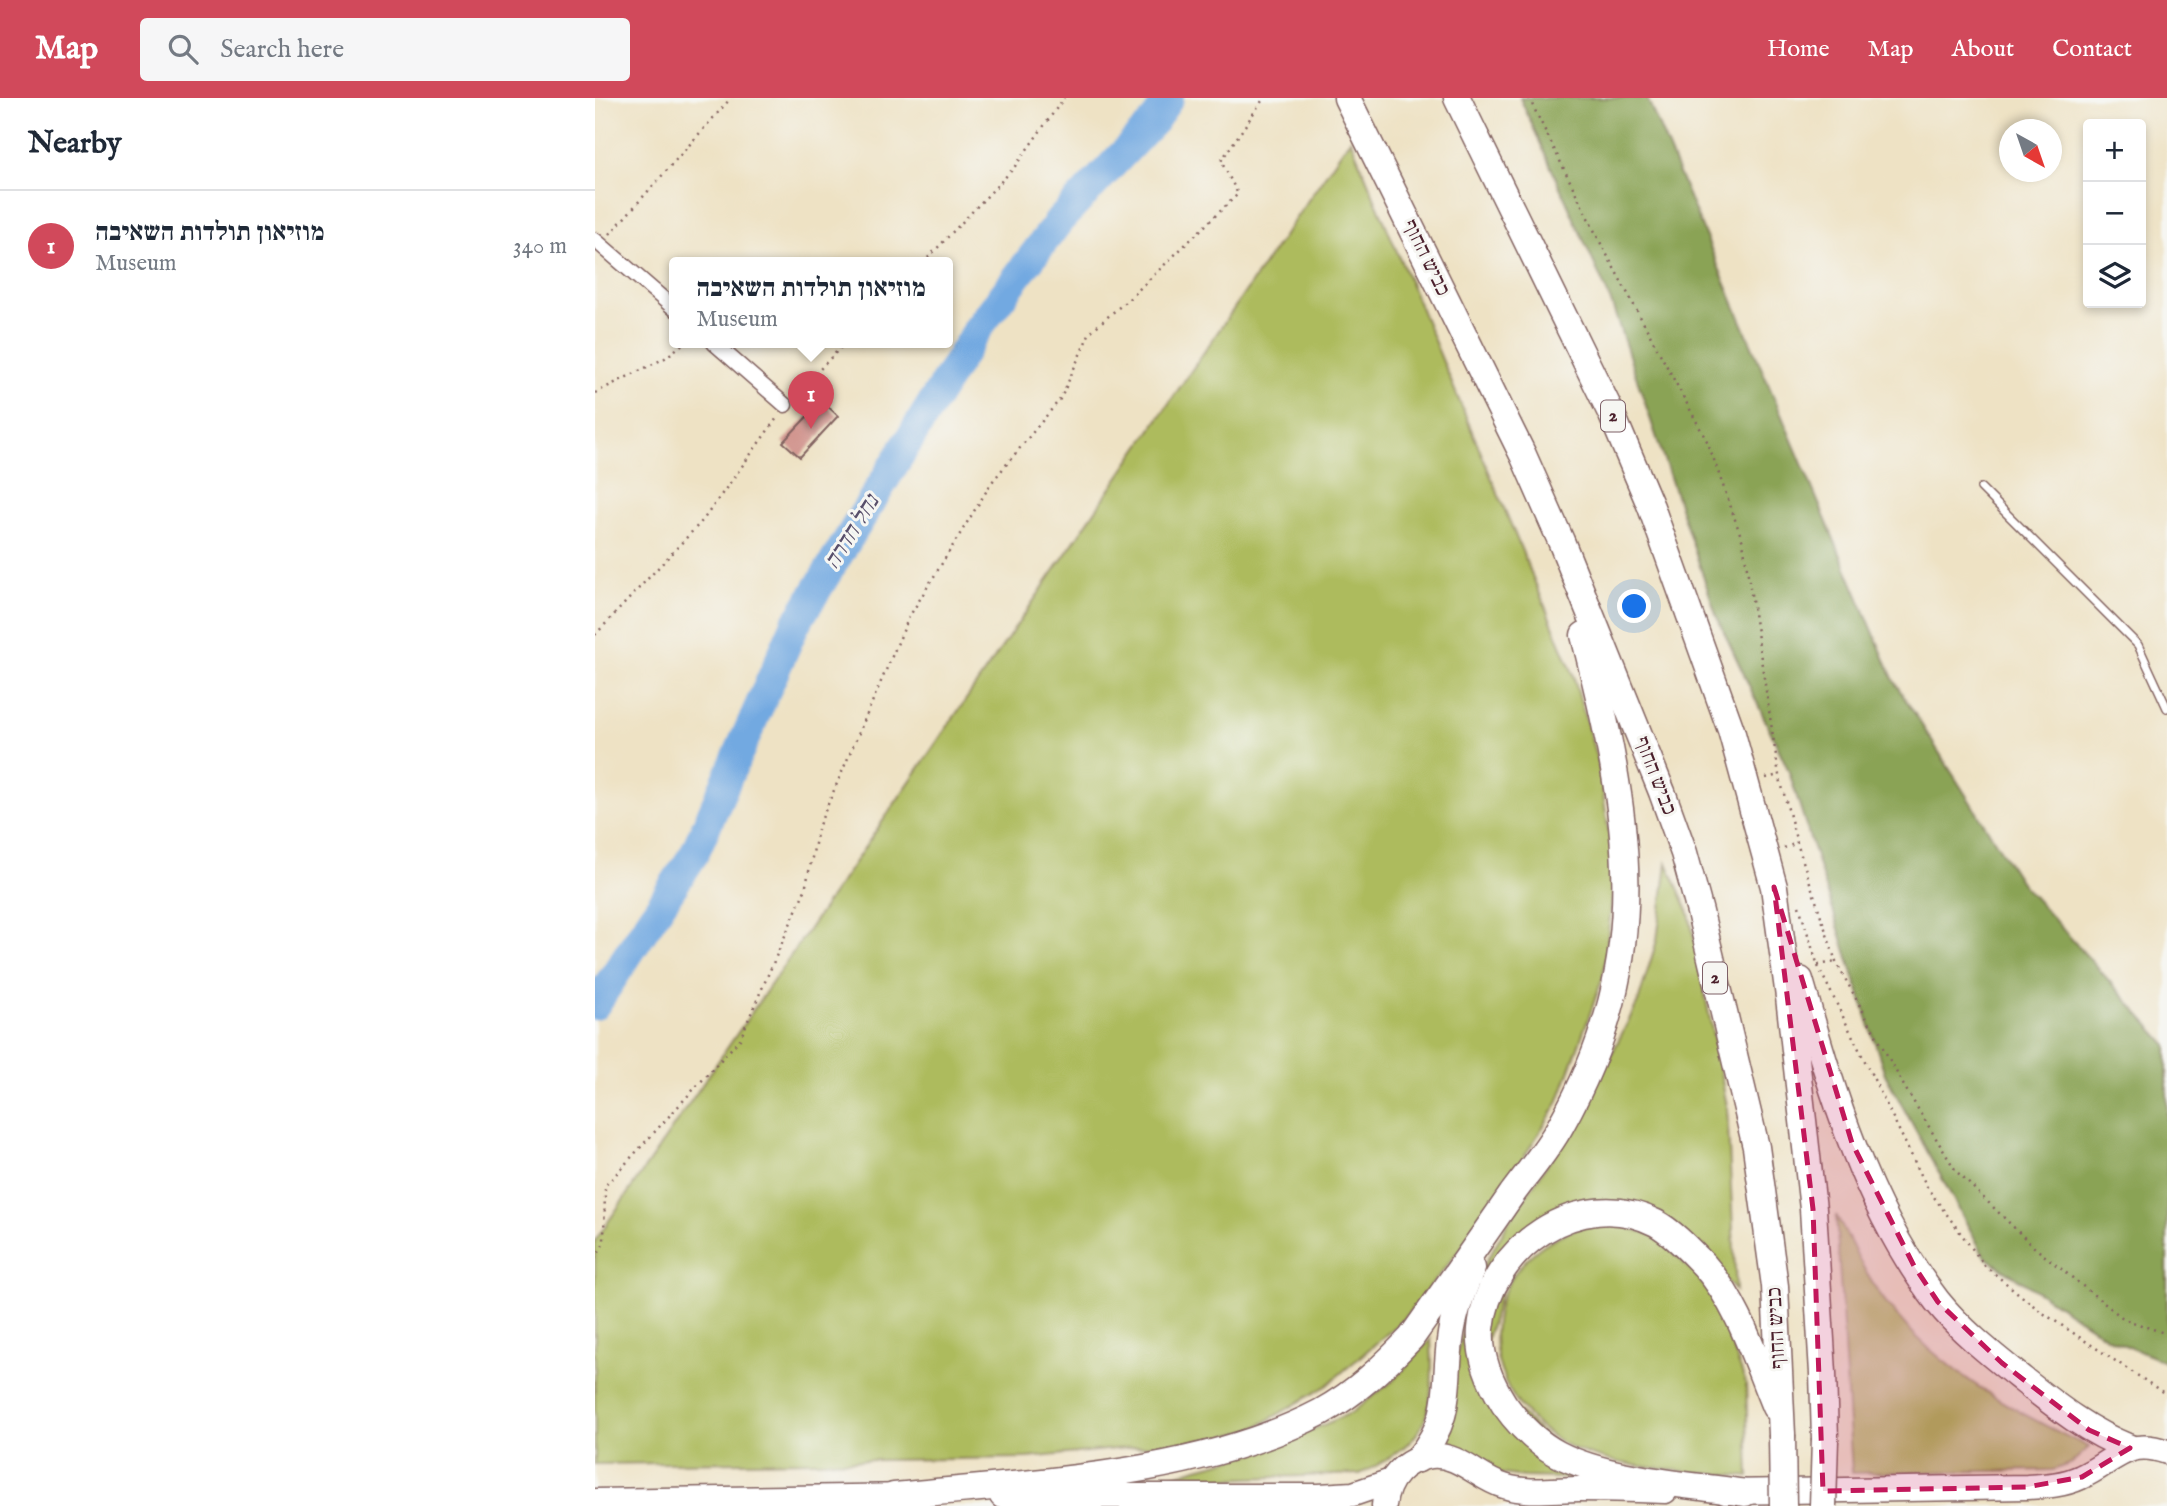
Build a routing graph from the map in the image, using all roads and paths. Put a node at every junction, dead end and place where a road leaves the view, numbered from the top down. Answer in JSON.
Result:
{"nodes":[{"id":1,"x":731,"y":98,"type":"edge"},
{"id":2,"x":1065,"y":98,"type":"edge"},
{"id":3,"x":1264,"y":98,"type":"edge"},
{"id":4,"x":1347,"y":98,"type":"edge"},
{"id":5,"x":1529,"y":98,"type":"edge"},
{"id":6,"x":1461,"y":106,"type":"edge"},
{"id":7,"x":598,"y":242,"type":"edge"},
{"id":8,"x":929,"y":257,"type":"edge"},
{"id":9,"x":669,"y":305,"type":"edge"},
{"id":10,"x":678,"y":348,"type":"edge"},
{"id":11,"x":720,"y":348,"type":"edge"},
{"id":12,"x":840,"y":348,"type":"edge"},
{"id":13,"x":595,"y":393,"type":"edge"},
{"id":14,"x":785,"y":405,"type":"junction"},
{"id":15,"x":1981,"y":488,"type":"dead end"},
{"id":16,"x":1561,"y":541,"type":"junction"},
{"id":17,"x":595,"y":635,"type":"edge"},
{"id":18,"x":2167,"y":708,"type":"edge"},
{"id":19,"x":1780,"y":775,"type":"junction"},
{"id":20,"x":1759,"y":779,"type":"dead end"},
{"id":21,"x":1797,"y":843,"type":"junction"},
{"id":22,"x":1781,"y":849,"type":"dead end"},
{"id":23,"x":1774,"y":887,"type":"junction"},
{"id":24,"x":1798,"y":901,"type":"dead end"},
{"id":25,"x":1836,"y":962,"type":"junction"},
{"id":26,"x":1818,"y":965,"type":"junction"},
{"id":27,"x":1513,"y":1193,"type":"junction"},
{"id":28,"x":595,"y":1258,"type":"edge"},
{"id":29,"x":2167,"y":1334,"type":"edge"},
{"id":30,"x":2167,"y":1395,"type":"edge"},
{"id":31,"x":1782,"y":1430,"type":"junction"},
{"id":32,"x":2130,"y":1448,"type":"junction"},
{"id":33,"x":2167,"y":1452,"type":"edge"},
{"id":34,"x":1418,"y":1458,"type":"junction"},
{"id":35,"x":1391,"y":1481,"type":"junction"},
{"id":36,"x":1745,"y":1493,"type":"junction"},
{"id":37,"x":894,"y":1496,"type":"junction"},
{"id":38,"x":595,"y":1501,"type":"edge"},
{"id":39,"x":1384,"y":1506,"type":"edge"},
{"id":40,"x":1783,"y":1506,"type":"edge"},
{"id":41,"x":1823,"y":1506,"type":"edge"}],
"edges":[{"from":1,"to":7,"type":"path"},
{"from":2,"to":8,"type":"path"},
{"from":3,"to":28,"type":"path"},
{"from":4,"to":16,"type":"highway","name":"כביש החוף","number":"2"},
{"from":5,"to":19,"type":"path"},
{"from":6,"to":23,"type":"highway","name":"כביש החוף","number":"2"},
{"from":7,"to":9,"type":"street"},
{"from":10,"to":13,"type":"path"},
{"from":11,"to":14,"type":"street"},
{"from":12,"to":14,"type":"path"},
{"from":14,"to":17,"type":"path"},
{"from":15,"to":18,"type":"lane"},
{"from":16,"to":27,"type":"highway"},
{"from":16,"to":31,"type":"highway","name":"כביש החוף","number":"2"},
{"from":19,"to":20,"type":"path"},
{"from":19,"to":21,"type":"path"},
{"from":21,"to":22,"type":"path"},
{"from":21,"to":25,"type":"path"},
{"from":23,"to":32,"type":"highway"},
{"from":23,"to":41,"type":"highway","name":"כביש החוף","number":"2","bridge":true},
{"from":24,"to":26,"type":"path"},
{"from":25,"to":26,"type":"path"},
{"from":25,"to":29,"type":"path"},
{"from":26,"to":30,"type":"path"},
{"from":27,"to":34,"type":"highway"},
{"from":27,"to":37,"type":"highway"},
{"from":31,"to":36,"type":"highway"},
{"from":31,"to":40,"type":"highway","name":"כביש החוף","number":"2","bridge":true},
{"from":32,"to":33,"type":"highway"},
{"from":32,"to":36,"type":"highway"},
{"from":34,"to":35,"type":"highway"},
{"from":34,"to":36,"type":"highway"},
{"from":35,"to":37,"type":"highway"},
{"from":35,"to":39,"type":"highway"},
{"from":37,"to":38,"type":"highway"}]}
